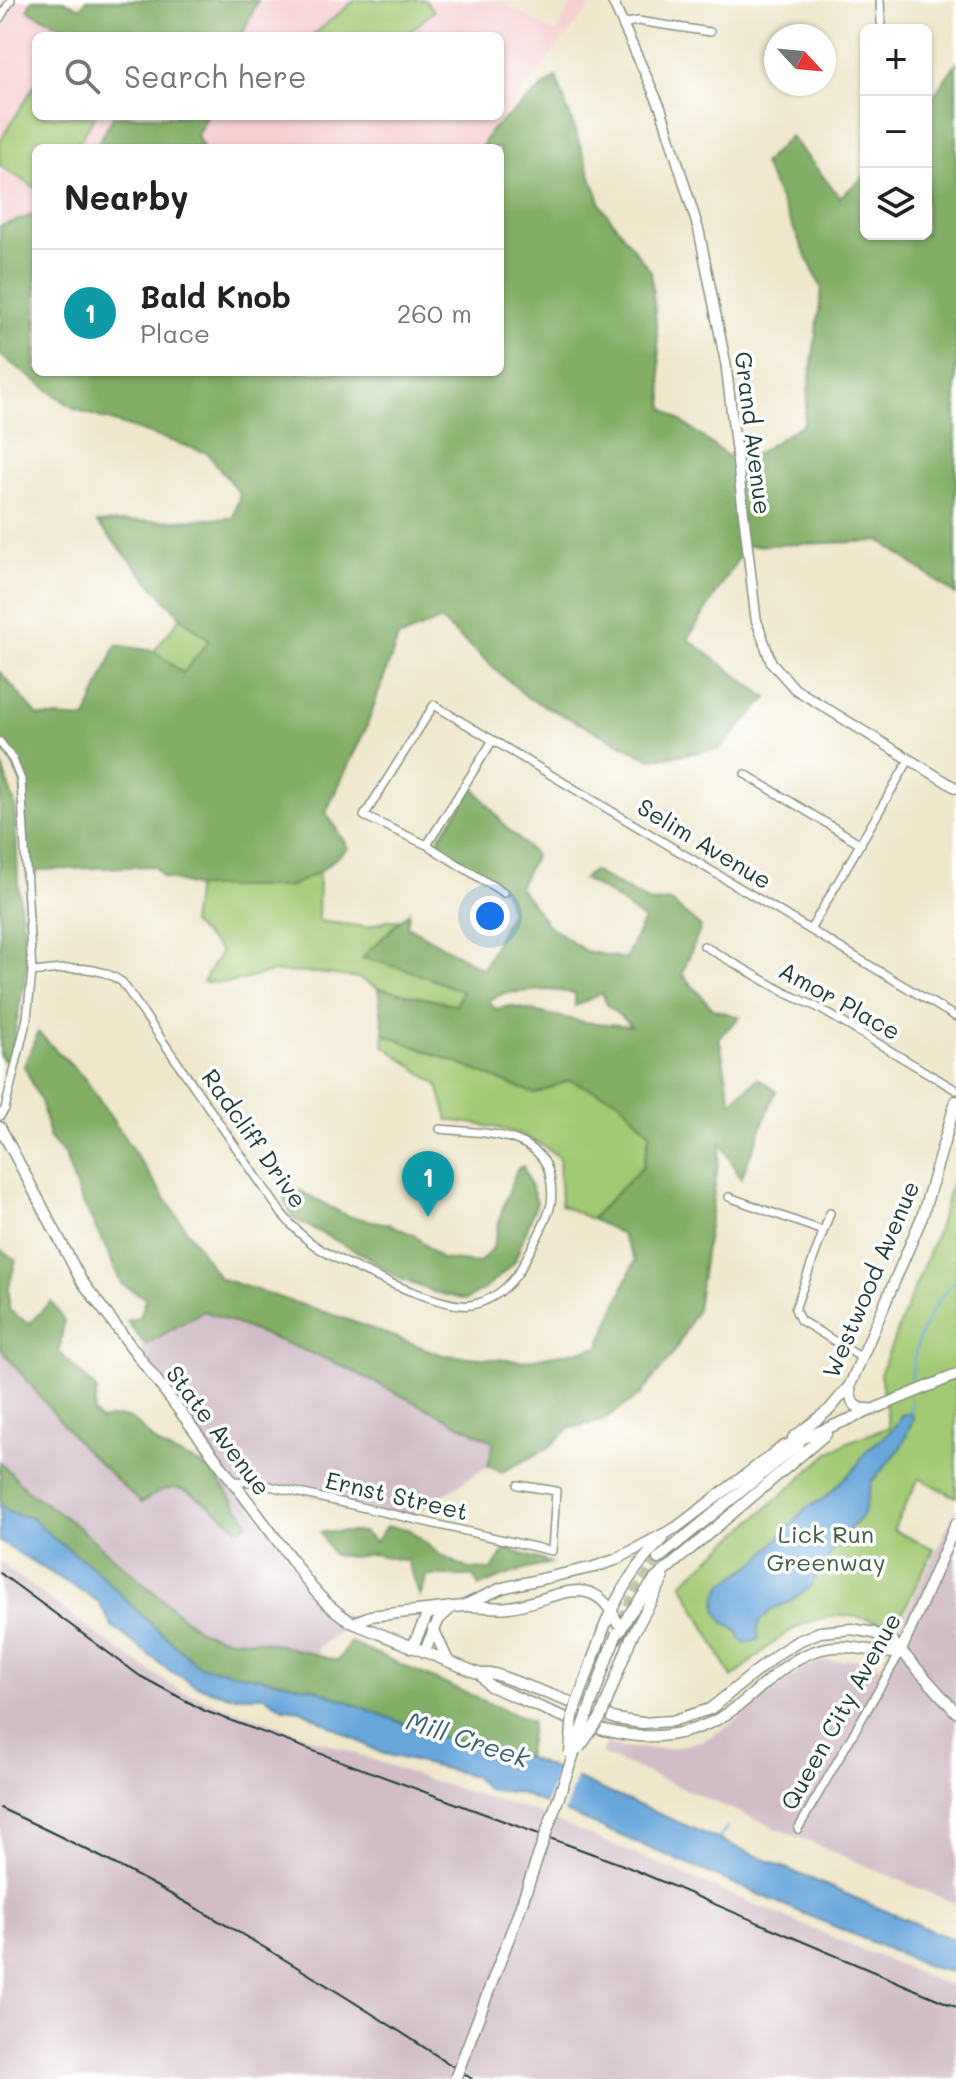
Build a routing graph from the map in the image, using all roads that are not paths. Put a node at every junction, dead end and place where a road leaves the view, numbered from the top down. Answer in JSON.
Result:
{"nodes":[{"id":1,"x":11,"y":0,"type":"edge"},
{"id":2,"x":612,"y":0,"type":"edge"},
{"id":3,"x":880,"y":0,"type":"edge"},
{"id":4,"x":0,"y":18,"type":"edge"},
{"id":5,"x":881,"y":23,"type":"dead end"},
{"id":6,"x":622,"y":24,"type":"junction"},
{"id":7,"x":710,"y":32,"type":"dead end"},
{"id":8,"x":493,"y":740,"type":"junction"},
{"id":9,"x":0,"y":742,"type":"edge"},
{"id":10,"x":909,"y":760,"type":"junction"},
{"id":11,"x":745,"y":774,"type":"dead end"},
{"id":12,"x":956,"y":788,"type":"edge"},
{"id":13,"x":861,"y":844,"type":"junction"},
{"id":14,"x":427,"y":845,"type":"junction"},
{"id":15,"x":504,"y":893,"type":"dead end"},
{"id":16,"x":810,"y":930,"type":"junction"},
{"id":17,"x":704,"y":946,"type":"dead end"},
{"id":18,"x":32,"y":972,"type":"junction"},
{"id":19,"x":956,"y":1017,"type":"edge"},
{"id":20,"x":956,"y":1090,"type":"edge"},
{"id":21,"x":956,"y":1101,"type":"edge"},
{"id":22,"x":0,"y":1116,"type":"edge"},
{"id":23,"x":0,"y":1127,"type":"edge"},
{"id":24,"x":440,"y":1129,"type":"dead end"},
{"id":25,"x":729,"y":1197,"type":"dead end"},
{"id":26,"x":830,"y":1213,"type":"dead end"},
{"id":27,"x":823,"y":1231,"type":"junction"},
{"id":28,"x":862,"y":1358,"type":"junction"},
{"id":29,"x":956,"y":1375,"type":"edge"},
{"id":30,"x":850,"y":1385,"type":"junction"},
{"id":31,"x":871,"y":1409,"type":"junction"},
{"id":32,"x":833,"y":1427,"type":"junction"},
{"id":33,"x":808,"y":1437,"type":"junction"},
{"id":34,"x":782,"y":1447,"type":"junction"},
{"id":35,"x":232,"y":1481,"type":"junction"},
{"id":36,"x":518,"y":1485,"type":"dead end"},
{"id":37,"x":956,"y":1524,"type":"edge"},
{"id":38,"x":677,"y":1527,"type":"junction"},
{"id":39,"x":658,"y":1559,"type":"tunnel mouth"},
{"id":40,"x":640,"y":1564,"type":"junction"},
{"id":41,"x":667,"y":1570,"type":"junction"},
{"id":42,"x":463,"y":1606,"type":"junction"},
{"id":43,"x":450,"y":1609,"type":"junction"},
{"id":44,"x":611,"y":1609,"type":"junction"},
{"id":45,"x":435,"y":1611,"type":"junction"},
{"id":46,"x":353,"y":1623,"type":"junction"},
{"id":47,"x":433,"y":1628,"type":"junction"},
{"id":48,"x":617,"y":1628,"type":"junction"},
{"id":49,"x":611,"y":1647,"type":"junction"},
{"id":50,"x":412,"y":1648,"type":"junction"},
{"id":51,"x":424,"y":1652,"type":"junction"},
{"id":52,"x":900,"y":1653,"type":"junction"},
{"id":53,"x":448,"y":1661,"type":"junction"},
{"id":54,"x":603,"y":1671,"type":"junction"},
{"id":55,"x":480,"y":1674,"type":"junction"},
{"id":56,"x":956,"y":1712,"type":"edge"},
{"id":57,"x":567,"y":1767,"type":"junction"},
{"id":58,"x":798,"y":1829,"type":"dead end"},
{"id":59,"x":455,"y":2079,"type":"edge"}],
"edges":[{"from":1,"to":4,"type":"street"},
{"from":2,"to":6,"type":"street","name":"Grand Avenue"},
{"from":3,"to":5,"type":"street"},
{"from":6,"to":7,"type":"street"},
{"from":6,"to":10,"type":"street","name":"Grand Avenue"},
{"from":8,"to":14,"type":"street"},
{"from":8,"to":14,"type":"street","name":"Selim Avenue"},
{"from":8,"to":16,"type":"street","name":"Selim Avenue"},
{"from":9,"to":18,"type":"street"},
{"from":10,"to":12,"type":"street","name":"Grand Avenue"},
{"from":10,"to":13,"type":"street"},
{"from":11,"to":13,"type":"street"},
{"from":13,"to":16,"type":"street"},
{"from":14,"to":15,"type":"street"},
{"from":16,"to":19,"type":"street","name":"Selim Avenue"},
{"from":17,"to":20,"type":"street","name":"Amor Place"},
{"from":18,"to":22,"type":"street"},
{"from":18,"to":24,"type":"street","name":"Radcliff Drive"},
{"from":21,"to":28,"type":"main road","name":"Westwood Avenue"},
{"from":23,"to":35,"type":"main road","name":"State Avenue"},
{"from":25,"to":27,"type":"street"},
{"from":26,"to":27,"type":"street"},
{"from":27,"to":28,"type":"street"},
{"from":28,"to":30,"type":"main road","name":"Westwood Avenue"},
{"from":29,"to":31,"type":"main road"},
{"from":30,"to":31,"type":"main road"},
{"from":30,"to":34,"type":"main road","name":"Westwood Avenue"},
{"from":31,"to":32,"type":"main road"},
{"from":32,"to":33,"type":"main road"},
{"from":32,"to":41,"type":"main road"},
{"from":33,"to":34,"type":"main road"},
{"from":33,"to":39,"type":"main road"},
{"from":34,"to":38,"type":"main road","name":"Westwood Avenue"},
{"from":35,"to":36,"type":"street","name":"Ernst Street"},
{"from":35,"to":46,"type":"main road","name":"State Avenue"},
{"from":37,"to":52,"type":"main road","name":"Queen City Avenue"},
{"from":38,"to":40,"type":"main road"},
{"from":38,"to":42,"type":"main road"},
{"from":40,"to":44,"type":"main road"},
{"from":40,"to":48,"type":"main road"},
{"from":41,"to":49,"type":"main road","bridge":true},
{"from":41,"to":57,"type":"main road","bridge":true},
{"from":42,"to":43,"type":"main road"},
{"from":42,"to":44,"type":"main road"},
{"from":43,"to":45,"type":"main road"},
{"from":43,"to":47,"type":"main road"},
{"from":44,"to":48,"type":"main road"},
{"from":44,"to":57,"type":"main road","bridge":true},
{"from":45,"to":46,"type":"main road"},
{"from":45,"to":50,"type":"main road"},
{"from":46,"to":50,"type":"main road","name":"State Avenue"},
{"from":47,"to":51,"type":"main road"},
{"from":47,"to":53,"type":"main road"},
{"from":48,"to":49,"type":"main road","bridge":true},
{"from":48,"to":54,"type":"main road","bridge":true},
{"from":49,"to":54,"type":"main road","bridge":true},
{"from":50,"to":51,"type":"main road","name":"State Avenue"},
{"from":51,"to":53,"type":"main road","name":"State Avenue"},
{"from":52,"to":55,"type":"main road","name":"State Avenue"},
{"from":52,"to":55,"type":"main road","name":"State Avenue"},
{"from":52,"to":56,"type":"main road"},
{"from":52,"to":58,"type":"street","name":"Queen City Avenue"},
{"from":53,"to":55,"type":"main road","name":"State Avenue"},
{"from":54,"to":57,"type":"main road","bridge":true},
{"from":54,"to":59,"type":"main road","bridge":true},
{"from":57,"to":59,"type":"main road","bridge":true}]}
